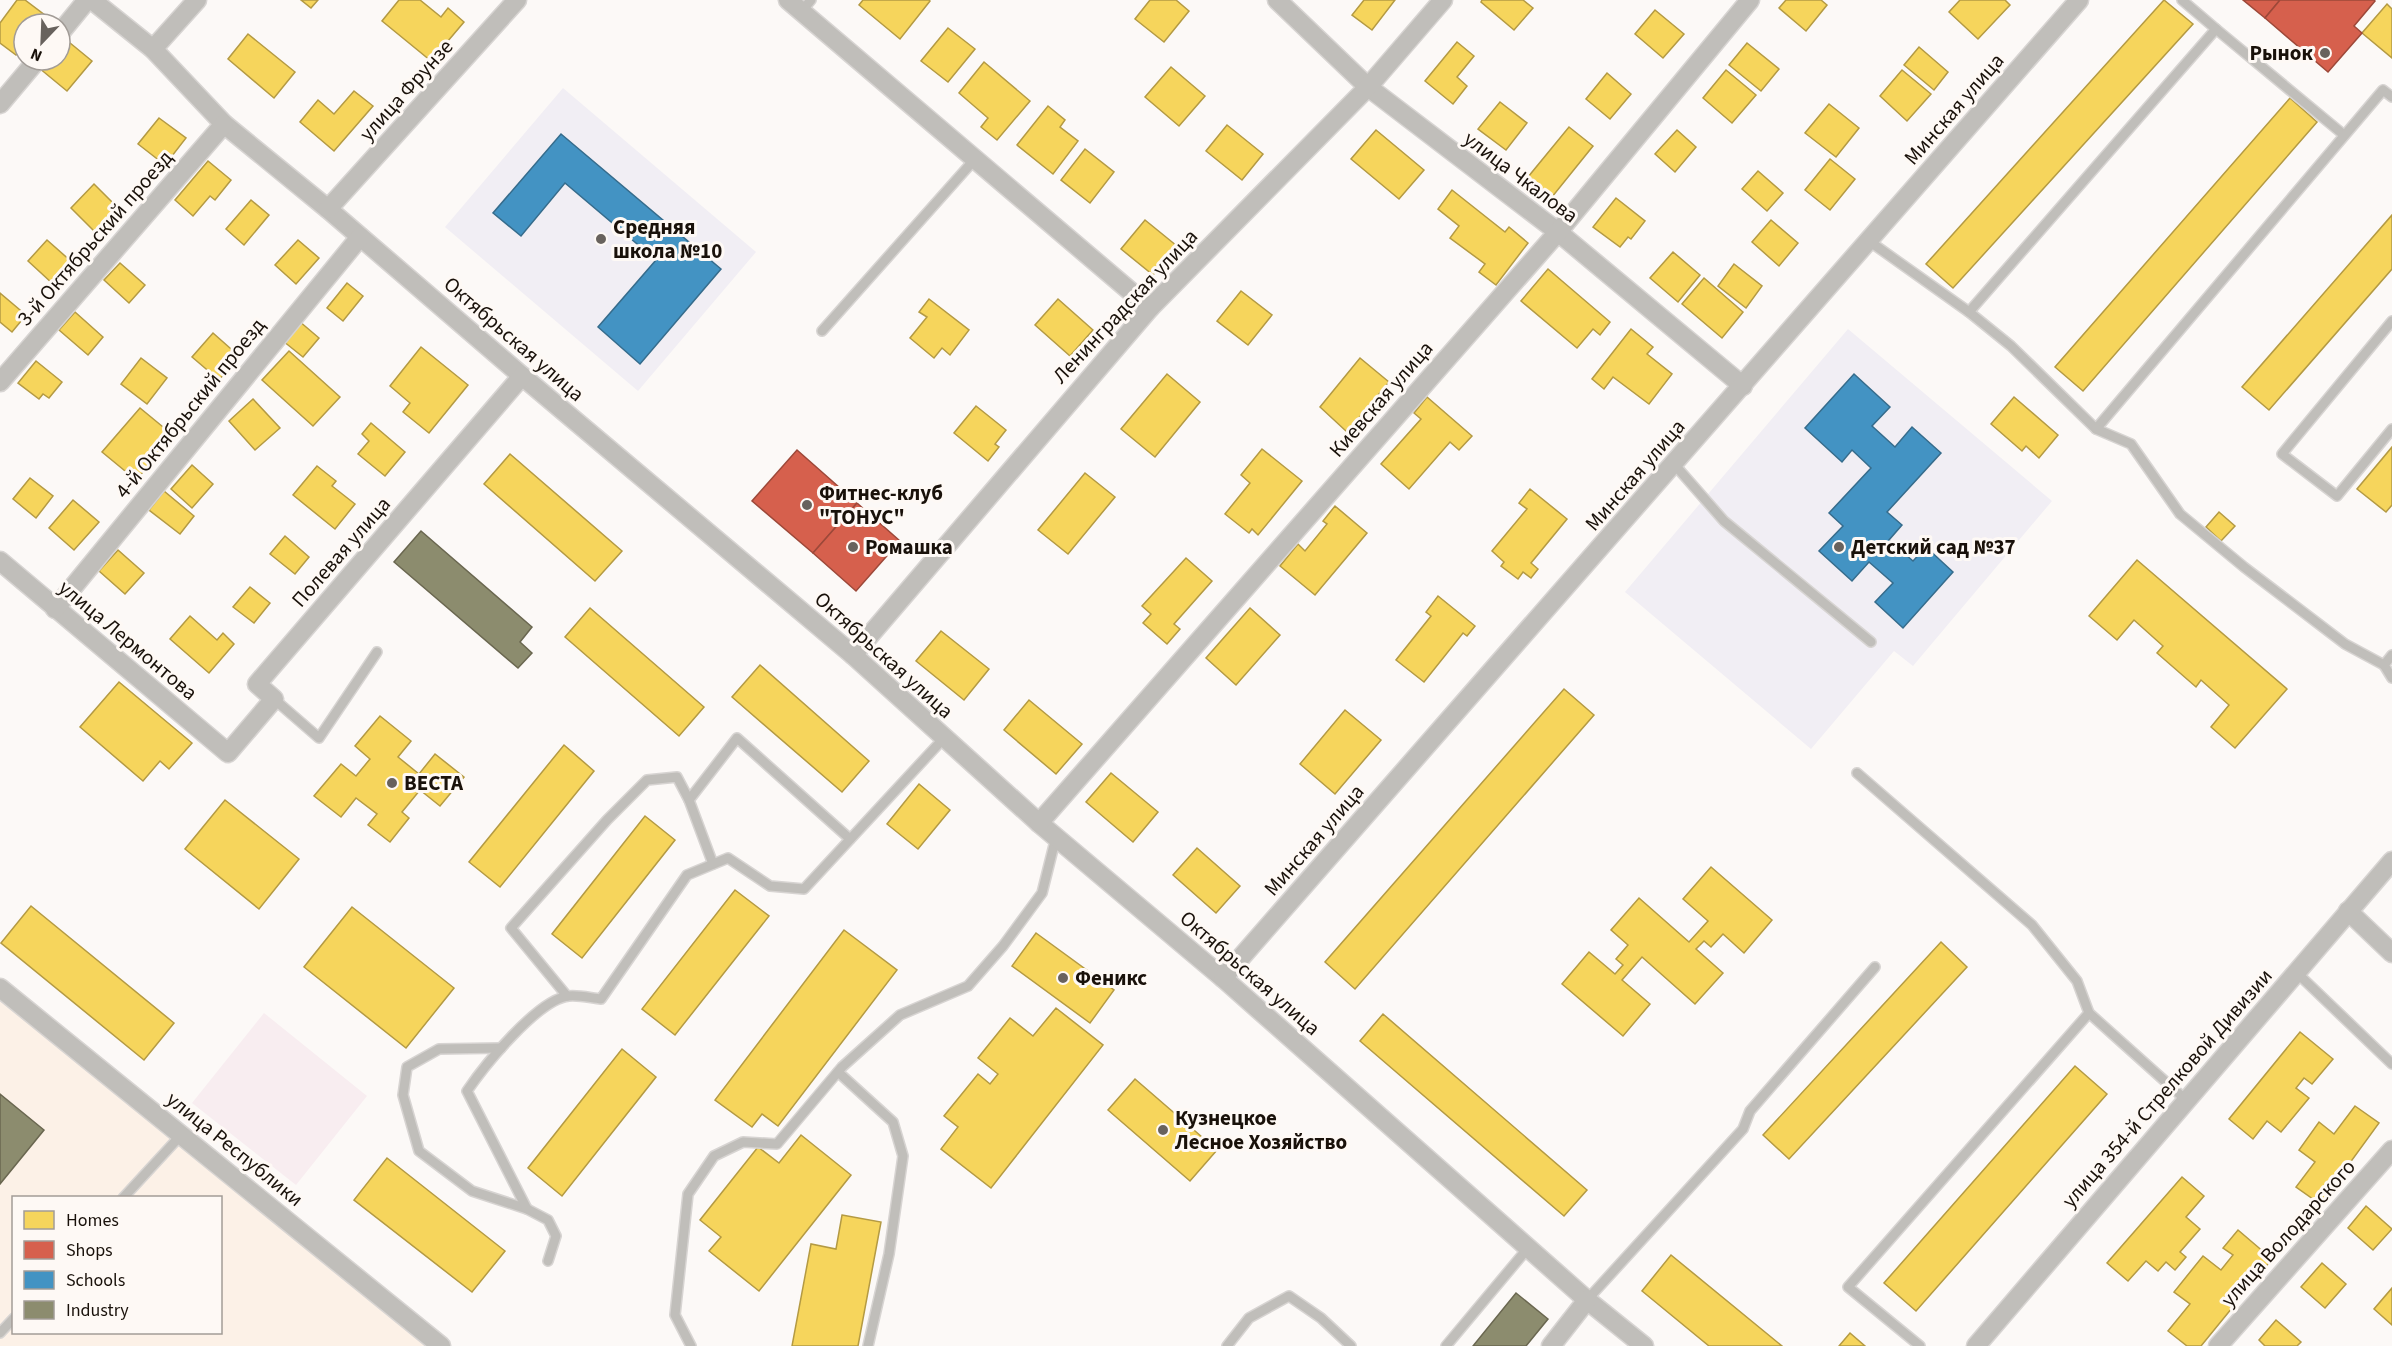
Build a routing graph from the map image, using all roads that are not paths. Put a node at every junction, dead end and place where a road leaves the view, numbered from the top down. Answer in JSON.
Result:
{"nodes":[{"id":1,"x":87,"y":0,"type":"edge"},
{"id":2,"x":92,"y":0,"type":"edge"},
{"id":3,"x":197,"y":0,"type":"edge"},
{"id":4,"x":517,"y":0,"type":"edge"},
{"id":5,"x":1277,"y":0,"type":"edge"},
{"id":6,"x":1443,"y":0,"type":"edge"},
{"id":7,"x":1750,"y":0,"type":"edge"},
{"id":8,"x":2079,"y":0,"type":"edge"},
{"id":9,"x":2182,"y":0,"type":"edge"},
{"id":10,"x":800,"y":4,"type":"edge"},
{"id":11,"x":72,"y":18,"type":"edge"},
{"id":12,"x":2216,"y":29,"type":"junction"},
{"id":13,"x":153,"y":49,"type":"junction"},
{"id":14,"x":27,"y":72,"type":"edge"},
{"id":15,"x":1368,"y":87,"type":"junction"},
{"id":16,"x":2392,"y":98,"type":"edge"},
{"id":17,"x":0,"y":104,"type":"edge"},
{"id":18,"x":224,"y":124,"type":"junction"},
{"id":19,"x":2344,"y":135,"type":"junction"},
{"id":20,"x":975,"y":159,"type":"junction"},
{"id":21,"x":328,"y":209,"type":"junction"},
{"id":22,"x":1558,"y":232,"type":"junction"},
{"id":23,"x":360,"y":237,"type":"junction"},
{"id":24,"x":1869,"y":241,"type":"junction"},
{"id":25,"x":1150,"y":308,"type":"junction"},
{"id":26,"x":1970,"y":312,"type":"junction"},
{"id":27,"x":2392,"y":321,"type":"edge"},
{"id":28,"x":822,"y":331,"type":"dead end"},
{"id":29,"x":522,"y":376,"type":"junction"},
{"id":30,"x":0,"y":382,"type":"edge"},
{"id":31,"x":1743,"y":386,"type":"junction"},
{"id":32,"x":2096,"y":429,"type":"junction"},
{"id":33,"x":2392,"y":429,"type":"edge"},
{"id":34,"x":1674,"y":464,"type":"junction"},
{"id":35,"x":0,"y":561,"type":"edge"},
{"id":36,"x":55,"y":609,"type":"junction"},
{"id":37,"x":1871,"y":642,"type":"dead end"},
{"id":38,"x":377,"y":652,"type":"dead end"},
{"id":39,"x":853,"y":655,"type":"junction"},
{"id":40,"x":2392,"y":655,"type":"edge"},
{"id":41,"x":2384,"y":665,"type":"junction"},
{"id":42,"x":2392,"y":678,"type":"edge"},
{"id":43,"x":274,"y":699,"type":"junction"},
{"id":44,"x":944,"y":738,"type":"junction"},
{"id":45,"x":1857,"y":773,"type":"dead end"},
{"id":46,"x":689,"y":800,"type":"junction"},
{"id":47,"x":1039,"y":823,"type":"junction"},
{"id":48,"x":1056,"y":837,"type":"junction"},
{"id":49,"x":850,"y":839,"type":"junction"},
{"id":50,"x":2392,"y":861,"type":"edge"},
{"id":51,"x":712,"y":864,"type":"junction"},
{"id":52,"x":2348,"y":911,"type":"junction"},
{"id":53,"x":2392,"y":953,"type":"edge"},
{"id":54,"x":1875,"y":967,"type":"dead end"},
{"id":55,"x":2296,"y":972,"type":"junction"},
{"id":56,"x":1222,"y":978,"type":"junction"},
{"id":57,"x":0,"y":988,"type":"edge"},
{"id":58,"x":567,"y":996,"type":"junction"},
{"id":59,"x":2088,"y":1013,"type":"junction"},
{"id":60,"x":501,"y":1048,"type":"junction"},
{"id":61,"x":2392,"y":1064,"type":"edge"},
{"id":62,"x":838,"y":1072,"type":"junction"},
{"id":63,"x":2186,"y":1100,"type":"junction"},
{"id":64,"x":182,"y":1134,"type":"junction"},
{"id":65,"x":2392,"y":1150,"type":"edge"},
{"id":66,"x":124,"y":1196,"type":"edge"},
{"id":67,"x":527,"y":1209,"type":"junction"},
{"id":68,"x":1528,"y":1248,"type":"junction"},
{"id":69,"x":548,"y":1260,"type":"dead end"},
{"id":70,"x":1587,"y":1300,"type":"junction"},
{"id":71,"x":12,"y":1320,"type":"edge"},
{"id":72,"x":0,"y":1333,"type":"edge"},
{"id":73,"x":1636,"y":1344,"type":"edge"},
{"id":74,"x":441,"y":1346,"type":"edge"},
{"id":75,"x":691,"y":1346,"type":"edge"},
{"id":76,"x":868,"y":1346,"type":"edge"},
{"id":77,"x":1227,"y":1346,"type":"edge"},
{"id":78,"x":1351,"y":1346,"type":"edge"},
{"id":79,"x":1446,"y":1346,"type":"edge"},
{"id":80,"x":1551,"y":1346,"type":"edge"},
{"id":81,"x":1920,"y":1346,"type":"edge"},
{"id":82,"x":1976,"y":1346,"type":"edge"},
{"id":83,"x":2218,"y":1346,"type":"edge"}],
"edges":[{"from":1,"to":11,"type":"street"},
{"from":2,"to":13,"type":"street","name":"Октябрьская улица"},
{"from":3,"to":13,"type":"street"},
{"from":4,"to":21,"type":"street","name":"улица Фрунзе"},
{"from":5,"to":15,"type":"street","name":"улица Чкалова"},
{"from":6,"to":15,"type":"street","name":"Ленинградская улица"},
{"from":7,"to":22,"type":"street","name":"Киевская улица"},
{"from":8,"to":24,"type":"street","name":"Минская улица"},
{"from":9,"to":12,"type":"lane"},
{"from":10,"to":20,"type":"street"},
{"from":12,"to":19,"type":"lane"},
{"from":12,"to":26,"type":"lane"},
{"from":13,"to":18,"type":"street","name":"Октябрьская улица"},
{"from":14,"to":17,"type":"street"},
{"from":15,"to":22,"type":"street","name":"улица Чкалова"},
{"from":15,"to":25,"type":"street","name":"Ленинградская улица"},
{"from":16,"to":19,"type":"lane"},
{"from":18,"to":21,"type":"street","name":"Октябрьская улица"},
{"from":18,"to":30,"type":"street","name":"3-й Октябрьский проезд"},
{"from":19,"to":32,"type":"lane"},
{"from":20,"to":25,"type":"street"},
{"from":20,"to":28,"type":"lane"},
{"from":21,"to":23,"type":"street","name":"Октябрьская улица"},
{"from":22,"to":31,"type":"street","name":"улица Чкалова"},
{"from":22,"to":47,"type":"street","name":"Киевская улица"},
{"from":23,"to":29,"type":"street","name":"Октябрьская улица"},
{"from":23,"to":36,"type":"street","name":"4-й Октябрьский проезд"},
{"from":24,"to":26,"type":"lane"},
{"from":24,"to":31,"type":"street","name":"Минская улица"},
{"from":25,"to":39,"type":"street","name":"Ленинградская улица"},
{"from":26,"to":32,"type":"lane"},
{"from":27,"to":33,"type":"lane"},
{"from":29,"to":39,"type":"street","name":"Октябрьская улица"},
{"from":29,"to":43,"type":"street","name":"Полевая улица"},
{"from":31,"to":34,"type":"street","name":"Минская улица"},
{"from":32,"to":41,"type":"lane"},
{"from":34,"to":37,"type":"lane"},
{"from":34,"to":56,"type":"street","name":"Минская улица"},
{"from":35,"to":36,"type":"street","name":"улица Лермонтова"},
{"from":36,"to":43,"type":"street","name":"улица Лермонтова"},
{"from":38,"to":43,"type":"lane"},
{"from":39,"to":44,"type":"street","name":"Октябрьская улица"},
{"from":40,"to":41,"type":"lane"},
{"from":41,"to":42,"type":"lane"},
{"from":44,"to":47,"type":"street","name":"Октябрьская улица"},
{"from":44,"to":49,"type":"lane"},
{"from":45,"to":59,"type":"lane"},
{"from":46,"to":49,"type":"lane"},
{"from":46,"to":51,"type":"lane"},
{"from":46,"to":58,"type":"lane"},
{"from":47,"to":48,"type":"street","name":"Октябрьская улица"},
{"from":48,"to":56,"type":"street","name":"Октябрьская улица"},
{"from":48,"to":62,"type":"lane"},
{"from":49,"to":51,"type":"lane"},
{"from":50,"to":52,"type":"street","name":"улица 354-й Стрелковой Дивизии"},
{"from":51,"to":58,"type":"lane"},
{"from":52,"to":53,"type":"street"},
{"from":52,"to":55,"type":"street","name":"улица 354-й Стрелковой Дивизии"},
{"from":54,"to":70,"type":"lane"},
{"from":55,"to":61,"type":"lane"},
{"from":55,"to":63,"type":"street","name":"улица 354-й Стрелковой Дивизии"},
{"from":56,"to":68,"type":"street","name":"Октябрьская улица"},
{"from":57,"to":64,"type":"street","name":"улица Республики"},
{"from":58,"to":60,"type":"lane"},
{"from":59,"to":63,"type":"lane"},
{"from":59,"to":81,"type":"lane"},
{"from":60,"to":67,"type":"lane"},
{"from":60,"to":67,"type":"lane"},
{"from":62,"to":75,"type":"lane"},
{"from":62,"to":76,"type":"lane"},
{"from":63,"to":82,"type":"street","name":"улица 354-й Стрелковой Дивизии"},
{"from":64,"to":66,"type":"lane"},
{"from":64,"to":74,"type":"street","name":"улица Республики"},
{"from":65,"to":83,"type":"street","name":"улица Володарского"},
{"from":67,"to":69,"type":"lane"},
{"from":68,"to":70,"type":"street","name":"Октябрьская улица"},
{"from":68,"to":79,"type":"lane"},
{"from":70,"to":73,"type":"street","name":"Октябрьская улица"},
{"from":70,"to":80,"type":"street"},
{"from":71,"to":72,"type":"lane"},
{"from":77,"to":78,"type":"lane"}]}
